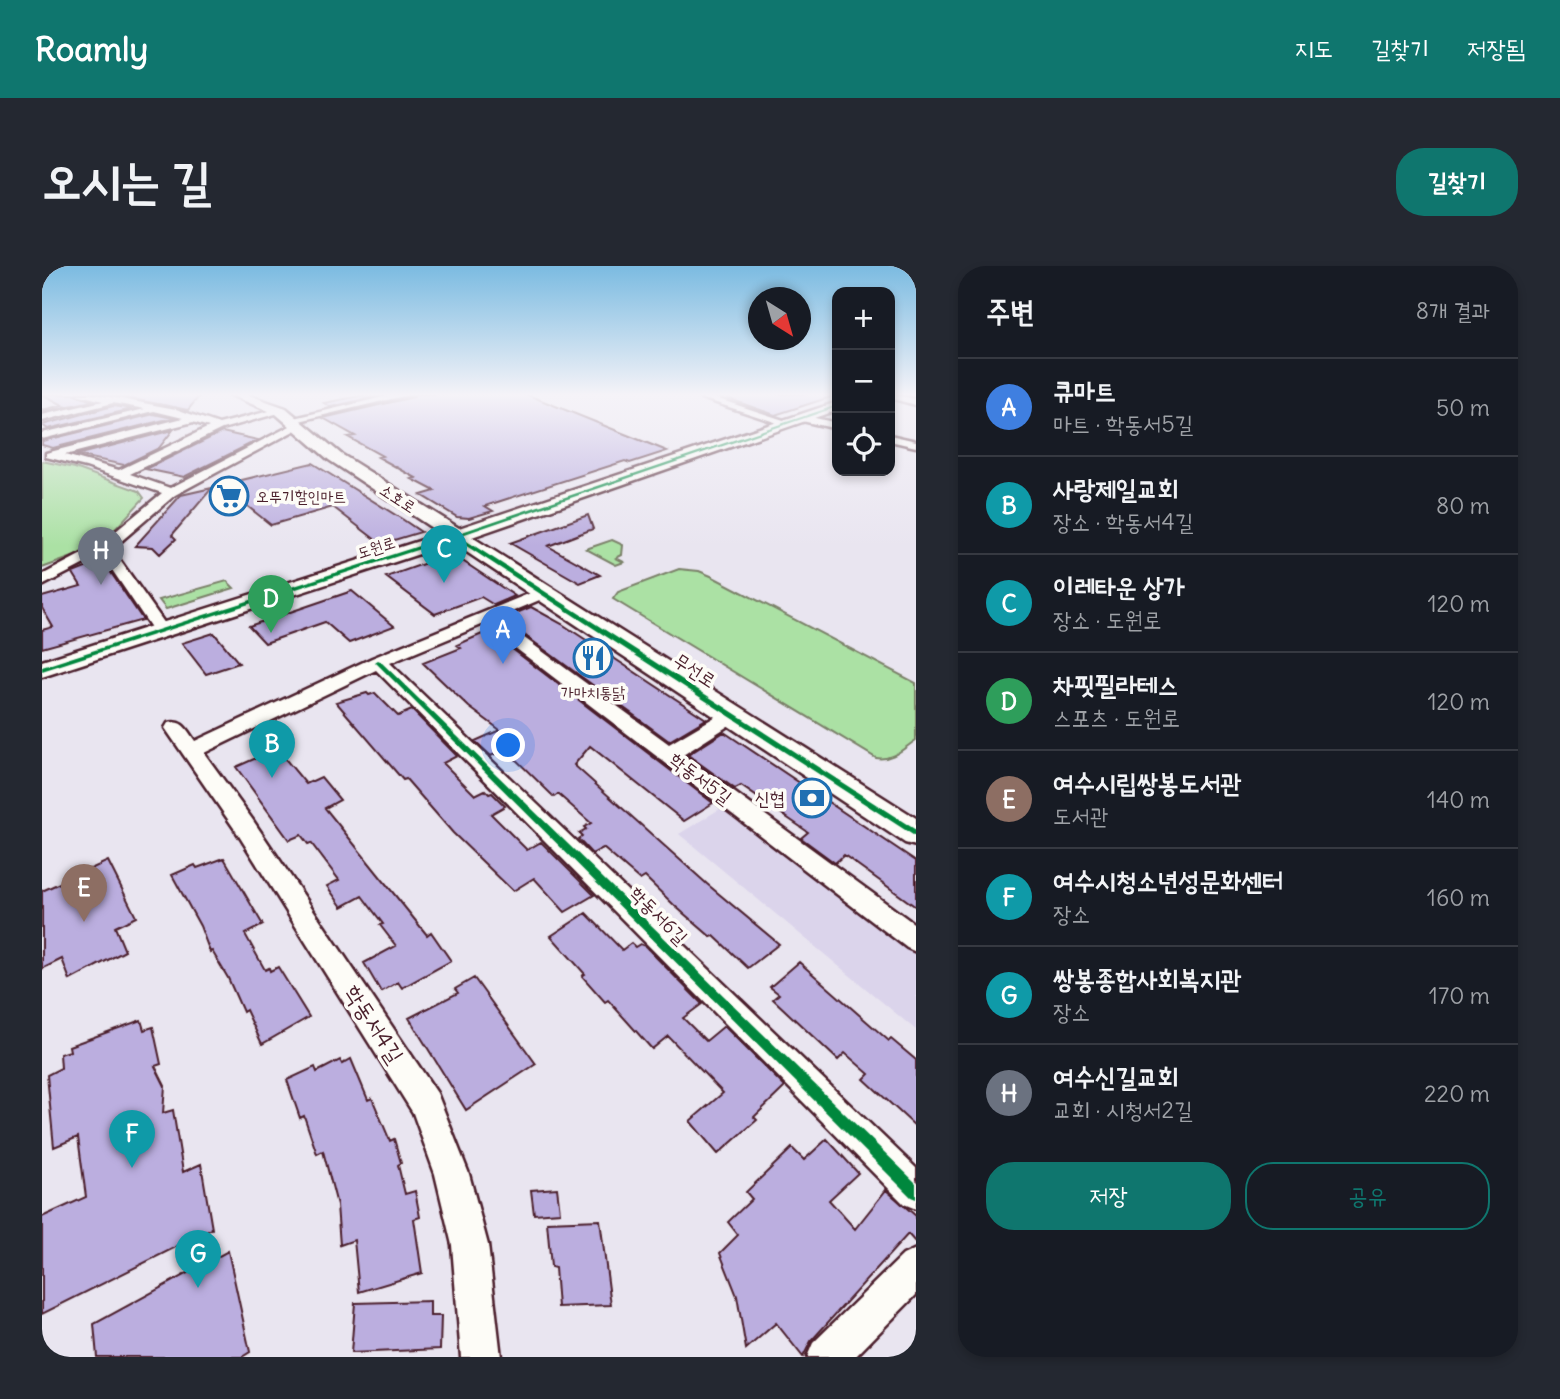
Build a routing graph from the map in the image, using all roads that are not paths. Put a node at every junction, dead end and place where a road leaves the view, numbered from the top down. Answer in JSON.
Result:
{"nodes":[{"id":1,"x":87,"y":445,"type":"edge"},
{"id":2,"x":141,"y":445,"type":"edge"},
{"id":3,"x":181,"y":445,"type":"edge"},
{"id":4,"x":248,"y":445,"type":"edge"},
{"id":5,"x":321,"y":445,"type":"edge"},
{"id":6,"x":725,"y":445,"type":"edge"},
{"id":7,"x":169,"y":451,"type":"junction"},
{"id":8,"x":46,"y":454,"type":"edge"},
{"id":9,"x":120,"y":474,"type":"junction"},
{"id":10,"x":171,"y":492,"type":"junction"},
{"id":11,"x":456,"y":536,"type":"junction"},
{"id":12,"x":104,"y":548,"type":"junction"},
{"id":13,"x":42,"y":581,"type":"edge"},
{"id":14,"x":544,"y":593,"type":"junction"},
{"id":15,"x":485,"y":617,"type":"junction"},
{"id":16,"x":162,"y":631,"type":"junction"},
{"id":17,"x":378,"y":662,"type":"junction"},
{"id":18,"x":42,"y":669,"type":"edge"},
{"id":19,"x":732,"y":715,"type":"junction"},
{"id":20,"x":184,"y":739,"type":"joint"},
{"id":21,"x":669,"y":754,"type":"junction"},
{"id":22,"x":916,"y":834,"type":"edge"},
{"id":23,"x":916,"y":940,"type":"edge"},
{"id":24,"x":916,"y":1192,"type":"edge"},
{"id":25,"x":916,"y":1268,"type":"edge"},
{"id":26,"x":481,"y":1357,"type":"edge"},
{"id":27,"x":827,"y":1357,"type":"edge"}],
"edges":[{"from":1,"to":8,"type":"street"},
{"from":2,"to":7,"type":"street"},
{"from":3,"to":7,"type":"street"},
{"from":4,"to":10,"type":"street"},
{"from":5,"to":11,"type":"street","name":"소호로"},
{"from":6,"to":11,"type":"street","name":"도원로"},
{"from":7,"to":9,"type":"street"},
{"from":8,"to":9,"type":"street"},
{"from":9,"to":10,"type":"street"},
{"from":10,"to":12,"type":"street"},
{"from":11,"to":14,"type":"street","name":"무선로"},
{"from":11,"to":16,"type":"street","name":"도원로"},
{"from":12,"to":13,"type":"street"},
{"from":12,"to":16,"type":"street"},
{"from":14,"to":15,"type":"street"},
{"from":14,"to":19,"type":"street","name":"무선로"},
{"from":15,"to":17,"type":"street"},
{"from":15,"to":21,"type":"street","name":"학동서5길"},
{"from":16,"to":18,"type":"street","name":"도원로"},
{"from":17,"to":20,"type":"street"},
{"from":17,"to":24,"type":"street","name":"학동서6길"},
{"from":19,"to":21,"type":"street"},
{"from":19,"to":22,"type":"street","name":"무선로"},
{"from":20,"to":26,"type":"street","name":"학동서4길"},
{"from":21,"to":23,"type":"street","name":"학동서5길"},
{"from":25,"to":27,"type":"street"}]}
